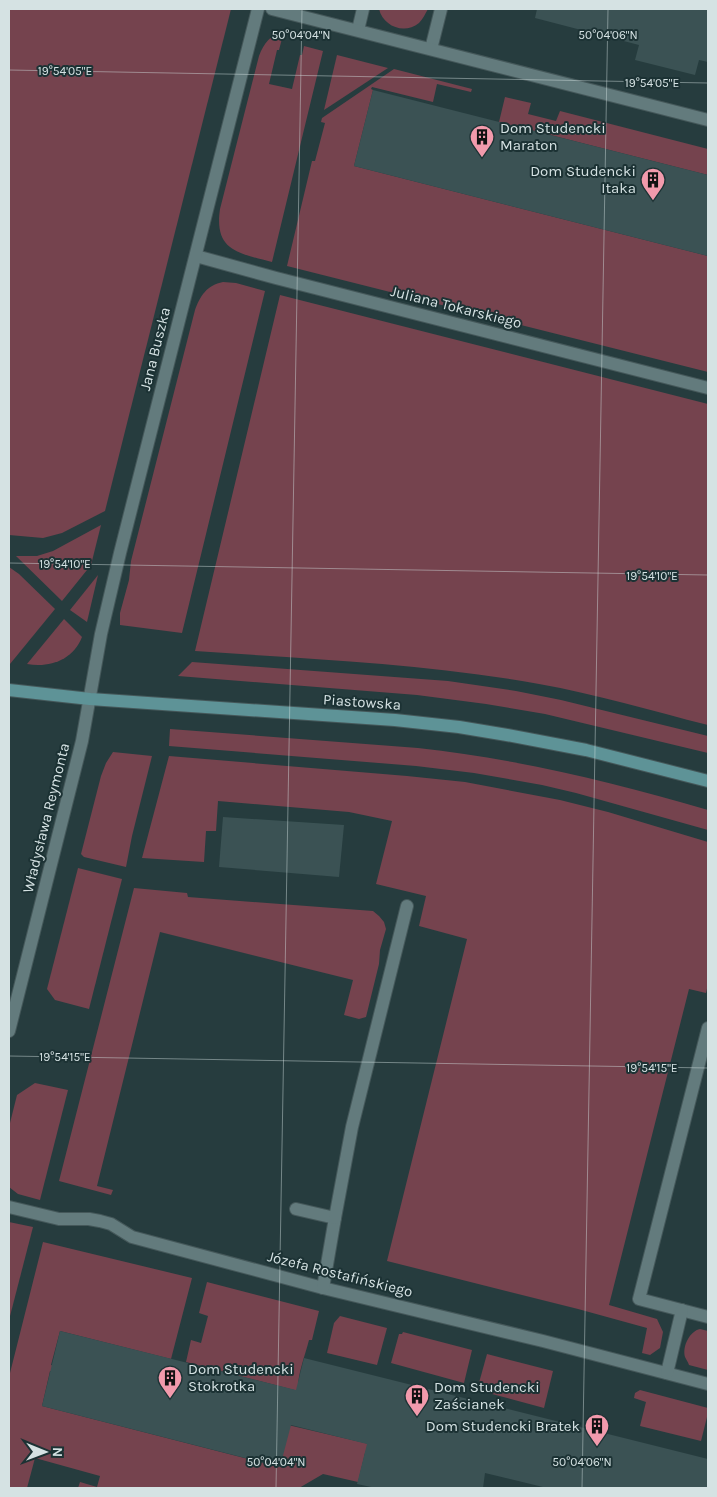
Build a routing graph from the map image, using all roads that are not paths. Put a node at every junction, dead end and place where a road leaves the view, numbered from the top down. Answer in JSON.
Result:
{"nodes":[{"id":1,"x":258,"y":9,"type":"edge"},
{"id":2,"x":272,"y":9,"type":"edge"},
{"id":3,"x":363,"y":9,"type":"edge"},
{"id":4,"x":441,"y":9,"type":"edge"},
{"id":5,"x":358,"y":30,"type":"junction"},
{"id":6,"x":431,"y":49,"type":"junction"},
{"id":7,"x":708,"y":120,"type":"edge"},
{"id":8,"x":196,"y":256,"type":"junction"},
{"id":9,"x":708,"y":388,"type":"edge"},
{"id":10,"x":9,"y":690,"type":"edge"},
{"id":11,"x":90,"y":699,"type":"junction"},
{"id":12,"x":708,"y":781,"type":"edge"},
{"id":13,"x":407,"y":906,"type":"dead end"},
{"id":14,"x":708,"y":1028,"type":"edge"},
{"id":15,"x":9,"y":1031,"type":"edge"},
{"id":16,"x":9,"y":1207,"type":"edge"},
{"id":17,"x":296,"y":1209,"type":"dead end"},
{"id":18,"x":335,"y":1218,"type":"junction"},
{"id":19,"x":323,"y":1288,"type":"junction"},
{"id":20,"x":682,"y":1310,"type":"junction"},
{"id":21,"x":708,"y":1317,"type":"edge"},
{"id":22,"x":667,"y":1373,"type":"junction"},
{"id":23,"x":708,"y":1384,"type":"edge"}],
"edges":[{"from":1,"to":8,"type":"street","name":"Jana Buszka"},
{"from":2,"to":5,"type":"street"},
{"from":3,"to":5,"type":"street"},
{"from":4,"to":6,"type":"street"},
{"from":5,"to":6,"type":"street"},
{"from":6,"to":7,"type":"street"},
{"from":8,"to":9,"type":"street","name":"Juliana Tokarskiego"},
{"from":8,"to":11,"type":"street","name":"Jana Buszka"},
{"from":10,"to":11,"type":"street","name":"Piastowska"},
{"from":11,"to":12,"type":"street","name":"Piastowska"},
{"from":11,"to":15,"type":"street","name":"Władysława Reymonta"},
{"from":13,"to":18,"type":"street"},
{"from":14,"to":20,"type":"street"},
{"from":16,"to":19,"type":"street","name":"Józefa Rostafińskiego"},
{"from":17,"to":18,"type":"street"},
{"from":18,"to":19,"type":"street"},
{"from":19,"to":22,"type":"street","name":"Józefa Rostafińskiego"},
{"from":20,"to":21,"type":"street"},
{"from":20,"to":22,"type":"street"},
{"from":22,"to":23,"type":"street","name":"Józefa Rostafińskiego"}]}
